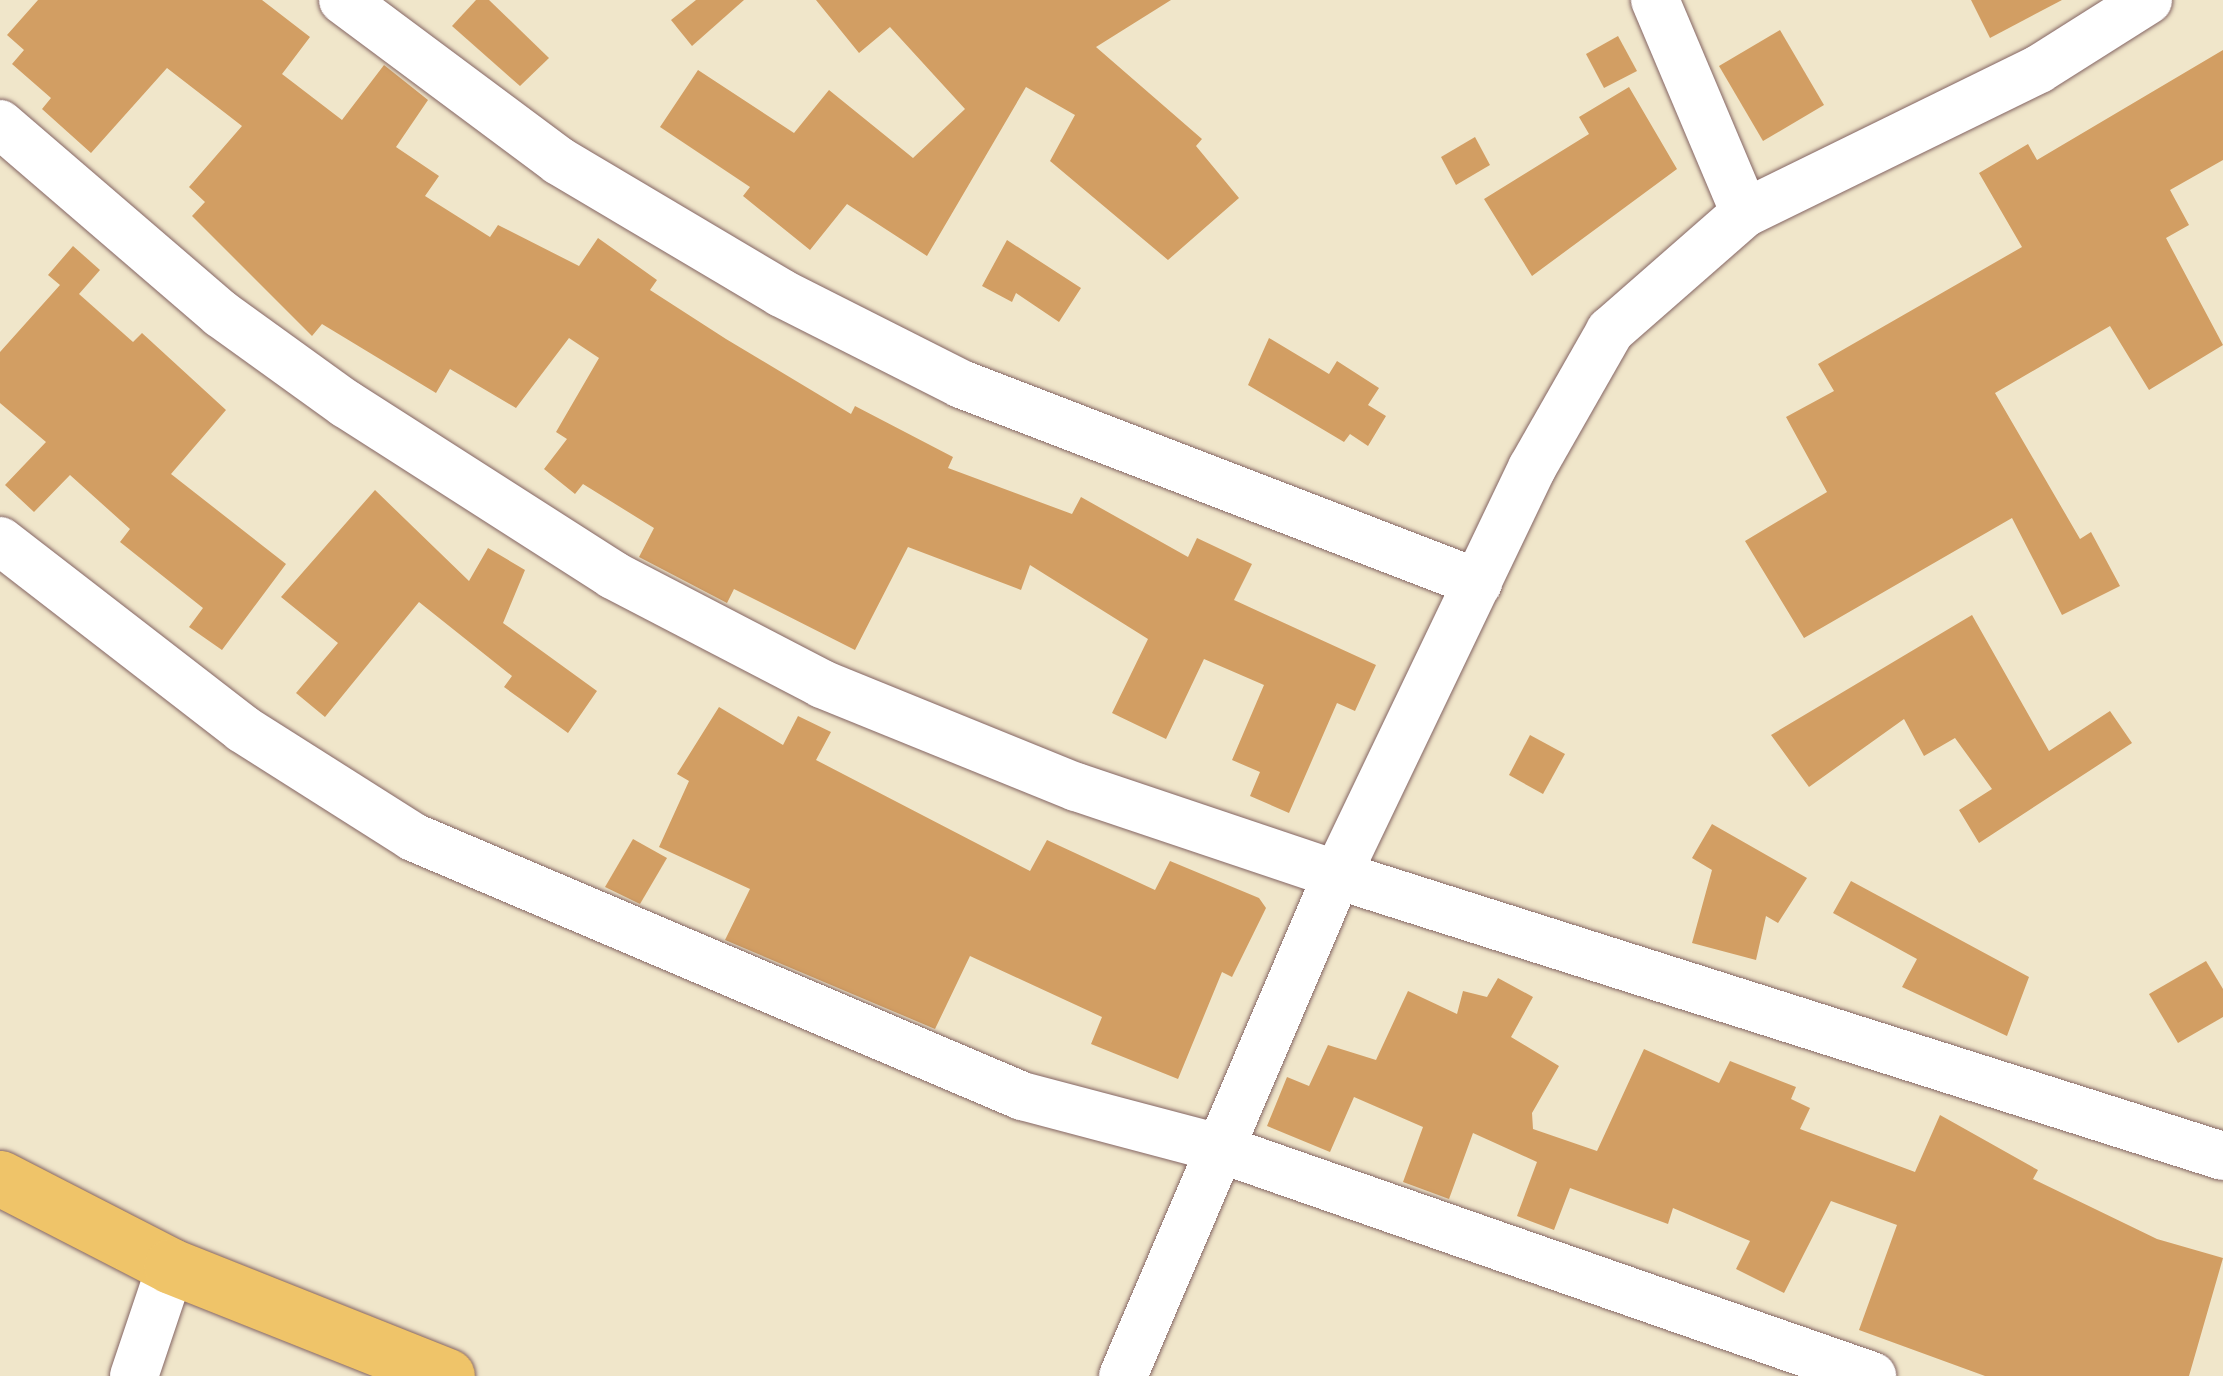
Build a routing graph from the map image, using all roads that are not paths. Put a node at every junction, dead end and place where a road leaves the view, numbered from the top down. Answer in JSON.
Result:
{"nodes":[{"id":1,"x":1655,"y":0,"type":"edge"},
{"id":2,"x":2148,"y":0,"type":"edge"},
{"id":3,"x":350,"y":2,"type":"edge"},
{"id":4,"x":0,"y":124,"type":"edge"},
{"id":5,"x":1745,"y":212,"type":"junction"},
{"id":6,"x":0,"y":541,"type":"edge"},
{"id":7,"x":1478,"y":583,"type":"junction"},
{"id":8,"x":1338,"y":876,"type":"junction"},
{"id":9,"x":1215,"y":1147,"type":"junction"},
{"id":10,"x":2223,"y":1156,"type":"edge"},
{"id":11,"x":0,"y":1178,"type":"edge"},
{"id":12,"x":171,"y":1266,"type":"junction"},
{"id":13,"x":134,"y":1376,"type":"edge"},
{"id":14,"x":446,"y":1376,"type":"edge"},
{"id":15,"x":1122,"y":1376,"type":"edge"},
{"id":16,"x":1872,"y":1376,"type":"edge"}],
"edges":[{"from":1,"to":5,"type":"street"},
{"from":2,"to":5,"type":"street"},
{"from":3,"to":7,"type":"street"},
{"from":4,"to":8,"type":"street"},
{"from":5,"to":7,"type":"street"},
{"from":6,"to":9,"type":"street"},
{"from":7,"to":8,"type":"street"},
{"from":8,"to":9,"type":"street"},
{"from":8,"to":10,"type":"street"},
{"from":9,"to":15,"type":"street"},
{"from":9,"to":16,"type":"street"},
{"from":11,"to":12,"type":"main road"},
{"from":12,"to":13,"type":"street"},
{"from":12,"to":14,"type":"main road"}]}
